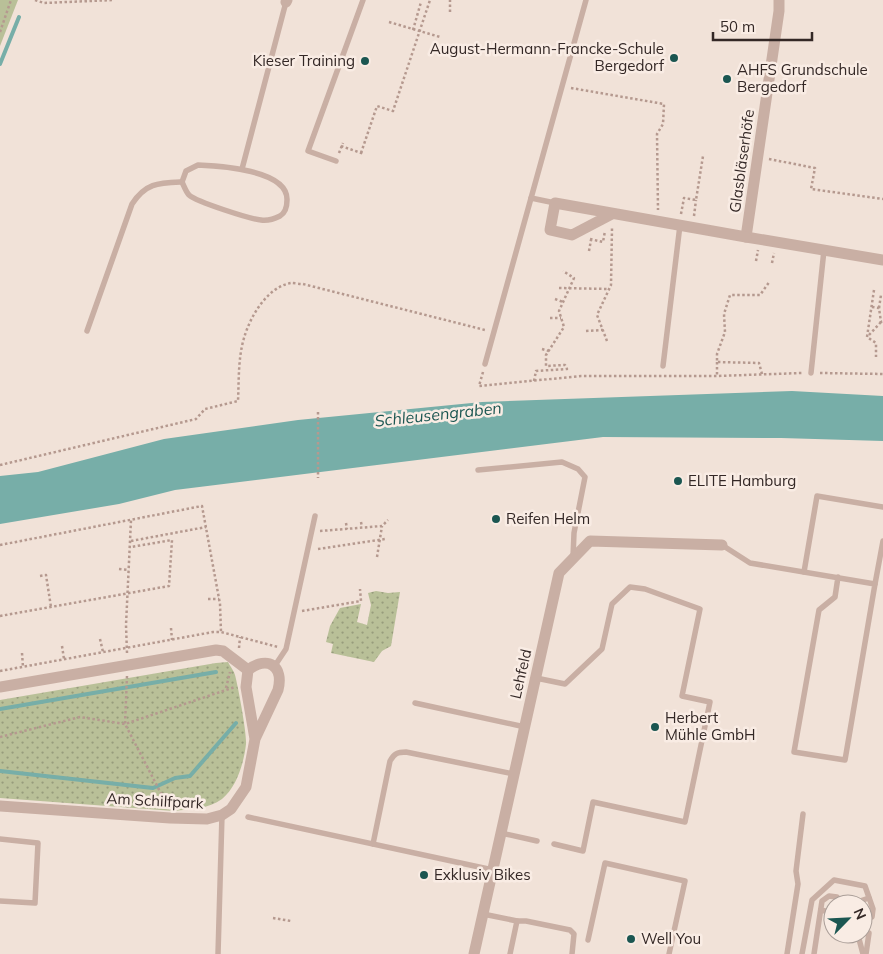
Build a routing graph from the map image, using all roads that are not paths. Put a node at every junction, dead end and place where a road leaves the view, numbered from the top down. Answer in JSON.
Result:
{"nodes":[{"id":1,"x":363,"y":0,"type":"edge"},
{"id":2,"x":586,"y":0,"type":"edge"},
{"id":3,"x":779,"y":0,"type":"edge"},
{"id":4,"x":286,"y":1,"type":"edge"},
{"id":5,"x":336,"y":161,"type":"dead end"},
{"id":6,"x":242,"y":169,"type":"junction"},
{"id":7,"x":182,"y":182,"type":"junction"},
{"id":8,"x":531,"y":198,"type":"junction"},
{"id":9,"x":555,"y":203,"type":"junction"},
{"id":10,"x":612,"y":214,"type":"junction"},
{"id":11,"x":680,"y":225,"type":"junction"},
{"id":12,"x":746,"y":238,"type":"junction"},
{"id":13,"x":824,"y":250,"type":"junction"},
{"id":14,"x":883,"y":260,"type":"edge"},
{"id":15,"x":87,"y":331,"type":"dead end"},
{"id":16,"x":485,"y":364,"type":"road end"},
{"id":17,"x":663,"y":366,"type":"dead end"},
{"id":18,"x":811,"y":373,"type":"road end"},
{"id":19,"x":478,"y":470,"type":"dead end"},
{"id":20,"x":883,"y":507,"type":"edge"},
{"id":21,"x":316,"y":516,"type":"dead end"},
{"id":22,"x":883,"y":541,"type":"edge"},
{"id":23,"x":722,"y":545,"type":"joint"},
{"id":24,"x":573,"y":559,"type":"junction"},
{"id":25,"x":804,"y":572,"type":"junction"},
{"id":26,"x":838,"y":577,"type":"junction"},
{"id":27,"x":875,"y":584,"type":"junction"},
{"id":28,"x":274,"y":667,"type":"junction"},
{"id":29,"x":248,"y":670,"type":"junction"},
{"id":30,"x":536,"y":678,"type":"junction"},
{"id":31,"x":0,"y":687,"type":"edge"},
{"id":32,"x":415,"y":703,"type":"dead end"},
{"id":33,"x":525,"y":728,"type":"junction"},
{"id":34,"x":255,"y":740,"type":"junction"},
{"id":35,"x":514,"y":774,"type":"junction"},
{"id":36,"x":0,"y":806,"type":"edge"},
{"id":37,"x":802,"y":814,"type":"dead end"},
{"id":38,"x":222,"y":815,"type":"junction"},
{"id":39,"x":248,"y":817,"type":"dead end"},
{"id":40,"x":501,"y":833,"type":"junction"},
{"id":41,"x":0,"y":839,"type":"edge"},
{"id":42,"x":537,"y":841,"type":"dead end"},
{"id":43,"x":373,"y":844,"type":"junction"},
{"id":44,"x":554,"y":844,"type":"dead end"},
{"id":45,"x":493,"y":870,"type":"junction"},
{"id":46,"x":868,"y":894,"type":"edge"},
{"id":47,"x":0,"y":901,"type":"edge"},
{"id":48,"x":823,"y":901,"type":"edge"},
{"id":49,"x":821,"y":910,"type":"joint"},
{"id":50,"x":483,"y":914,"type":"junction"},
{"id":51,"x":517,"y":922,"type":"junction"},
{"id":52,"x":588,"y":940,"type":"dead end"},
{"id":53,"x":218,"y":954,"type":"edge"},
{"id":54,"x":474,"y":954,"type":"edge"},
{"id":55,"x":510,"y":954,"type":"edge"},
{"id":56,"x":572,"y":954,"type":"edge"},
{"id":57,"x":669,"y":954,"type":"edge"},
{"id":58,"x":787,"y":954,"type":"edge"},
{"id":59,"x":802,"y":954,"type":"edge"},
{"id":60,"x":814,"y":954,"type":"edge"}],
"edges":[{"from":1,"to":5,"type":"lane"},
{"from":2,"to":8,"type":"lane"},
{"from":3,"to":12,"type":"street","name":"Glasbläserhöfe"},
{"from":4,"to":6,"type":"lane"},
{"from":6,"to":7,"type":"lane"},
{"from":6,"to":7,"type":"lane"},
{"from":7,"to":15,"type":"lane"},
{"from":8,"to":9,"type":"lane"},
{"from":8,"to":16,"type":"lane"},
{"from":9,"to":10,"type":"street","name":"Glasbläserhöfe"},
{"from":9,"to":10,"type":"street"},
{"from":10,"to":11,"type":"street","name":"Glasbläserhöfe"},
{"from":11,"to":12,"type":"street","name":"Glasbläserhöfe"},
{"from":11,"to":17,"type":"lane"},
{"from":12,"to":13,"type":"street","name":"Glasbläserhöfe"},
{"from":13,"to":14,"type":"street","name":"Glasbläserhöfe"},
{"from":13,"to":18,"type":"lane"},
{"from":19,"to":24,"type":"lane"},
{"from":20,"to":25,"type":"lane"},
{"from":21,"to":28,"type":"lane"},
{"from":22,"to":27,"type":"lane"},
{"from":23,"to":24,"type":"street","name":"Lehfeld"},
{"from":23,"to":25,"type":"lane"},
{"from":24,"to":30,"type":"street","name":"Lehfeld"},
{"from":25,"to":26,"type":"lane"},
{"from":26,"to":27,"type":"lane"},
{"from":26,"to":27,"type":"lane"},
{"from":28,"to":29,"type":"street"},
{"from":28,"to":34,"type":"street","name":"Am Schilfpark"},
{"from":29,"to":31,"type":"street"},
{"from":29,"to":34,"type":"street","name":"Am Schilfpark"},
{"from":30,"to":33,"type":"street","name":"Lehfeld"},
{"from":30,"to":44,"type":"lane"},
{"from":32,"to":33,"type":"lane"},
{"from":33,"to":35,"type":"street","name":"Lehfeld"},
{"from":34,"to":38,"type":"street","name":"Am Schilfpark"},
{"from":35,"to":40,"type":"street","name":"Lehfeld"},
{"from":35,"to":43,"type":"lane"},
{"from":36,"to":38,"type":"street","name":"Am Schilfpark"},
{"from":37,"to":58,"type":"lane"},
{"from":38,"to":53,"type":"lane"},
{"from":39,"to":43,"type":"lane"},
{"from":40,"to":42,"type":"lane"},
{"from":40,"to":45,"type":"street","name":"Lehfeld"},
{"from":41,"to":47,"type":"lane"},
{"from":43,"to":45,"type":"lane"},
{"from":45,"to":50,"type":"street","name":"Lehfeld"},
{"from":46,"to":59,"type":"lane"},
{"from":48,"to":49,"type":"lane"},
{"from":49,"to":60,"type":"lane"},
{"from":50,"to":51,"type":"lane"},
{"from":50,"to":54,"type":"street","name":"Lehfeld"},
{"from":51,"to":55,"type":"lane"},
{"from":51,"to":56,"type":"lane"},
{"from":52,"to":57,"type":"lane"}]}
